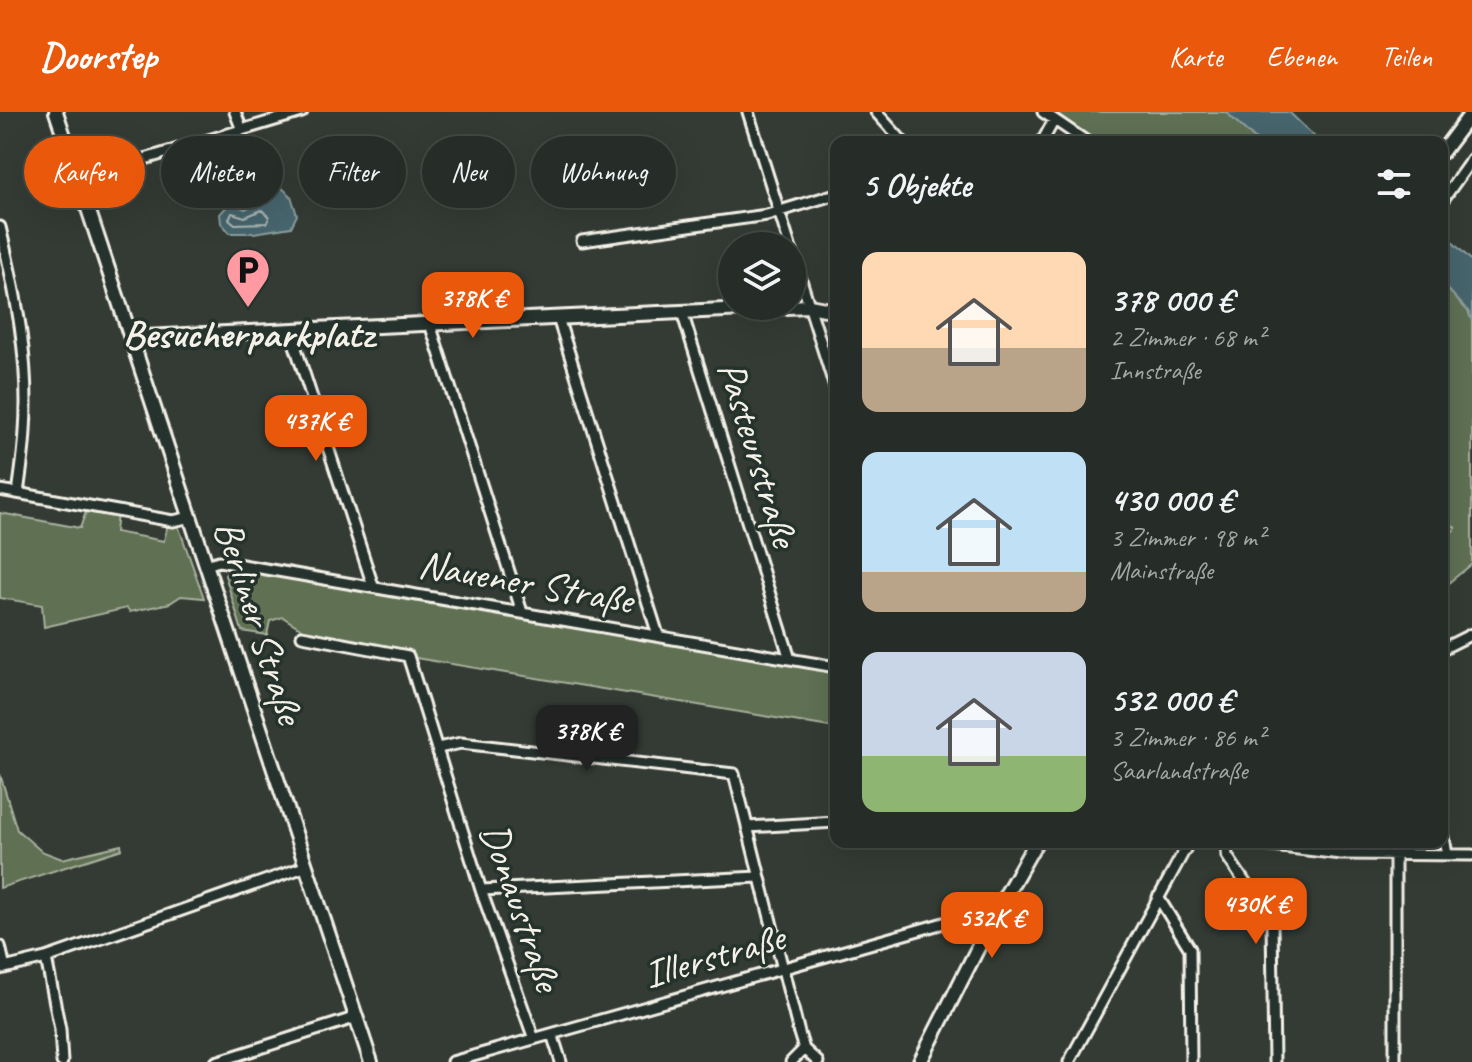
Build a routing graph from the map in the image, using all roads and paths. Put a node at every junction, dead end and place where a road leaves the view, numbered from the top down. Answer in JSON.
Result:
{"nodes":[{"id":1,"x":56,"y":112,"type":"edge"},
{"id":2,"x":235,"y":112,"type":"edge"},
{"id":3,"x":302,"y":112,"type":"edge"},
{"id":4,"x":748,"y":112,"type":"edge"},
{"id":5,"x":876,"y":112,"type":"edge"},
{"id":6,"x":1043,"y":112,"type":"edge"},
{"id":7,"x":1472,"y":112,"type":"edge"},
{"id":8,"x":1054,"y":120,"type":"junction"},
{"id":9,"x":242,"y":130,"type":"junction"},
{"id":10,"x":64,"y":136,"type":"edge"},
{"id":11,"x":898,"y":136,"type":"edge"},
{"id":12,"x":1045,"y":136,"type":"edge"},
{"id":13,"x":1078,"y":136,"type":"edge"},
{"id":14,"x":1448,"y":144,"type":"edge"},
{"id":15,"x":145,"y":159,"type":"edge"},
{"id":16,"x":1472,"y":159,"type":"edge"},
{"id":17,"x":1448,"y":193,"type":"edge"},
{"id":18,"x":830,"y":196,"type":"edge"},
{"id":19,"x":87,"y":208,"type":"edge"},
{"id":20,"x":779,"y":211,"type":"junction"},
{"id":21,"x":0,"y":227,"type":"edge"},
{"id":22,"x":786,"y":232,"type":"edge"},
{"id":23,"x":582,"y":241,"type":"dead end"},
{"id":24,"x":806,"y":296,"type":"edge"},
{"id":25,"x":809,"y":306,"type":"junction"},
{"id":26,"x":830,"y":310,"type":"edge"},
{"id":27,"x":682,"y":312,"type":"junction"},
{"id":28,"x":558,"y":318,"type":"junction"},
{"id":29,"x":430,"y":324,"type":"junction"},
{"id":30,"x":290,"y":330,"type":"junction"},
{"id":31,"x":131,"y":341,"type":"junction"},
{"id":32,"x":830,"y":372,"type":"edge"},
{"id":33,"x":0,"y":490,"type":"edge"},
{"id":34,"x":18,"y":493,"type":"junction"},
{"id":35,"x":191,"y":517,"type":"junction"},
{"id":36,"x":206,"y":565,"type":"junction"},
{"id":37,"x":373,"y":586,"type":"junction"},
{"id":38,"x":522,"y":612,"type":"junction"},
{"id":39,"x":1472,"y":634,"type":"edge"},
{"id":40,"x":658,"y":635,"type":"junction"},
{"id":41,"x":302,"y":636,"type":"dead end"},
{"id":42,"x":1448,"y":646,"type":"edge"},
{"id":43,"x":790,"y":659,"type":"junction"},
{"id":44,"x":830,"y":666,"type":"edge"},
{"id":45,"x":438,"y":748,"type":"junction"},
{"id":46,"x":830,"y":822,"type":"edge"},
{"id":47,"x":747,"y":827,"type":"junction"},
{"id":48,"x":1033,"y":848,"type":"edge"},
{"id":49,"x":1186,"y":848,"type":"edge"},
{"id":50,"x":1226,"y":848,"type":"edge"},
{"id":51,"x":1319,"y":848,"type":"edge"},
{"id":52,"x":1446,"y":848,"type":"edge"},
{"id":53,"x":1395,"y":854,"type":"junction"},
{"id":54,"x":1447,"y":855,"type":"junction"},
{"id":55,"x":1472,"y":855,"type":"edge"},
{"id":56,"x":307,"y":866,"type":"junction"},
{"id":57,"x":759,"y":877,"type":"junction"},
{"id":58,"x":481,"y":890,"type":"junction"},
{"id":59,"x":1158,"y":897,"type":"junction"},
{"id":60,"x":994,"y":916,"type":"junction"},
{"id":61,"x":0,"y":946,"type":"edge"},
{"id":62,"x":46,"y":958,"type":"junction"},
{"id":63,"x":781,"y":967,"type":"junction"},
{"id":64,"x":3,"y":969,"type":"edge"},
{"id":65,"x":357,"y":1017,"type":"junction"},
{"id":66,"x":552,"y":1034,"type":"junction"},
{"id":67,"x":534,"y":1039,"type":"junction"},
{"id":68,"x":804,"y":1049,"type":"junction"},
{"id":69,"x":62,"y":1062,"type":"edge"},
{"id":70,"x":216,"y":1062,"type":"edge"},
{"id":71,"x":371,"y":1062,"type":"edge"},
{"id":72,"x":452,"y":1062,"type":"edge"},
{"id":73,"x":561,"y":1062,"type":"edge"},
{"id":74,"x":791,"y":1062,"type":"edge"},
{"id":75,"x":818,"y":1062,"type":"edge"},
{"id":76,"x":920,"y":1062,"type":"edge"},
{"id":77,"x":1069,"y":1062,"type":"edge"},
{"id":78,"x":1191,"y":1062,"type":"edge"},
{"id":79,"x":1274,"y":1062,"type":"edge"},
{"id":80,"x":1395,"y":1062,"type":"edge"}],
"edges":[{"from":1,"to":10,"type":"street","name":"Berliner Straße"},
{"from":2,"to":9,"type":"street"},
{"from":3,"to":9,"type":"street"},
{"from":4,"to":20,"type":"street"},
{"from":5,"to":11,"type":"street"},
{"from":6,"to":8,"type":"street"},
{"from":7,"to":14,"type":"street"},
{"from":8,"to":12,"type":"street"},
{"from":8,"to":13,"type":"street"},
{"from":9,"to":15,"type":"street"},
{"from":16,"to":17,"type":"street"},
{"from":18,"to":20,"type":"street"},
{"from":19,"to":31,"type":"street","name":"Berliner Straße"},
{"from":20,"to":22,"type":"street"},
{"from":20,"to":23,"type":"street"},
{"from":21,"to":34,"type":"street"},
{"from":24,"to":25,"type":"street"},
{"from":25,"to":26,"type":"street"},
{"from":25,"to":27,"type":"street"},
{"from":25,"to":32,"type":"street"},
{"from":27,"to":28,"type":"street"},
{"from":27,"to":43,"type":"street","name":"Pasteurstraße"},
{"from":28,"to":29,"type":"street"},
{"from":28,"to":40,"type":"street"},
{"from":29,"to":30,"type":"street"},
{"from":29,"to":38,"type":"street"},
{"from":30,"to":31,"type":"street"},
{"from":30,"to":37,"type":"street"},
{"from":31,"to":35,"type":"street","name":"Berliner Straße"},
{"from":33,"to":34,"type":"street"},
{"from":34,"to":35,"type":"street"},
{"from":35,"to":36,"type":"street","name":"Berliner Straße"},
{"from":36,"to":37,"type":"street","name":"Nauener Straße"},
{"from":36,"to":56,"type":"street","name":"Berliner Straße"},
{"from":37,"to":38,"type":"street","name":"Nauener Straße"},
{"from":38,"to":40,"type":"street","name":"Nauener Straße"},
{"from":39,"to":42,"type":"street"},
{"from":40,"to":43,"type":"street","name":"Nauener Straße"},
{"from":41,"to":45,"type":"street","name":"Donaustraße"},
{"from":43,"to":44,"type":"street","name":"Nauener Straße"},
{"from":45,"to":47,"type":"street"},
{"from":45,"to":58,"type":"street","name":"Donaustraße"},
{"from":46,"to":47,"type":"street"},
{"from":47,"to":57,"type":"street"},
{"from":48,"to":60,"type":"street"},
{"from":49,"to":59,"type":"street"},
{"from":50,"to":79,"type":"street"},
{"from":51,"to":53,"type":"street"},
{"from":52,"to":54,"type":"street"},
{"from":53,"to":54,"type":"street"},
{"from":53,"to":80,"type":"street"},
{"from":54,"to":55,"type":"street"},
{"from":56,"to":62,"type":"street"},
{"from":56,"to":65,"type":"street","name":"Berliner Straße"},
{"from":57,"to":58,"type":"street"},
{"from":57,"to":63,"type":"street"},
{"from":58,"to":67,"type":"street","name":"Donaustraße"},
{"from":59,"to":77,"type":"street"},
{"from":59,"to":78,"type":"street"},
{"from":60,"to":63,"type":"street","name":"Illerstraße"},
{"from":60,"to":76,"type":"street"},
{"from":61,"to":64,"type":"street"},
{"from":62,"to":64,"type":"street"},
{"from":62,"to":69,"type":"street"},
{"from":63,"to":66,"type":"street","name":"Illerstraße"},
{"from":63,"to":68,"type":"street"},
{"from":65,"to":70,"type":"street"},
{"from":65,"to":71,"type":"street","name":"Berliner Straße"},
{"from":66,"to":67,"type":"street","name":"Illerstraße"},
{"from":66,"to":73,"type":"street","name":"Donaustraße"},
{"from":67,"to":72,"type":"street","name":"Illerstraße"},
{"from":68,"to":74,"type":"street"},
{"from":68,"to":75,"type":"street"}]}
